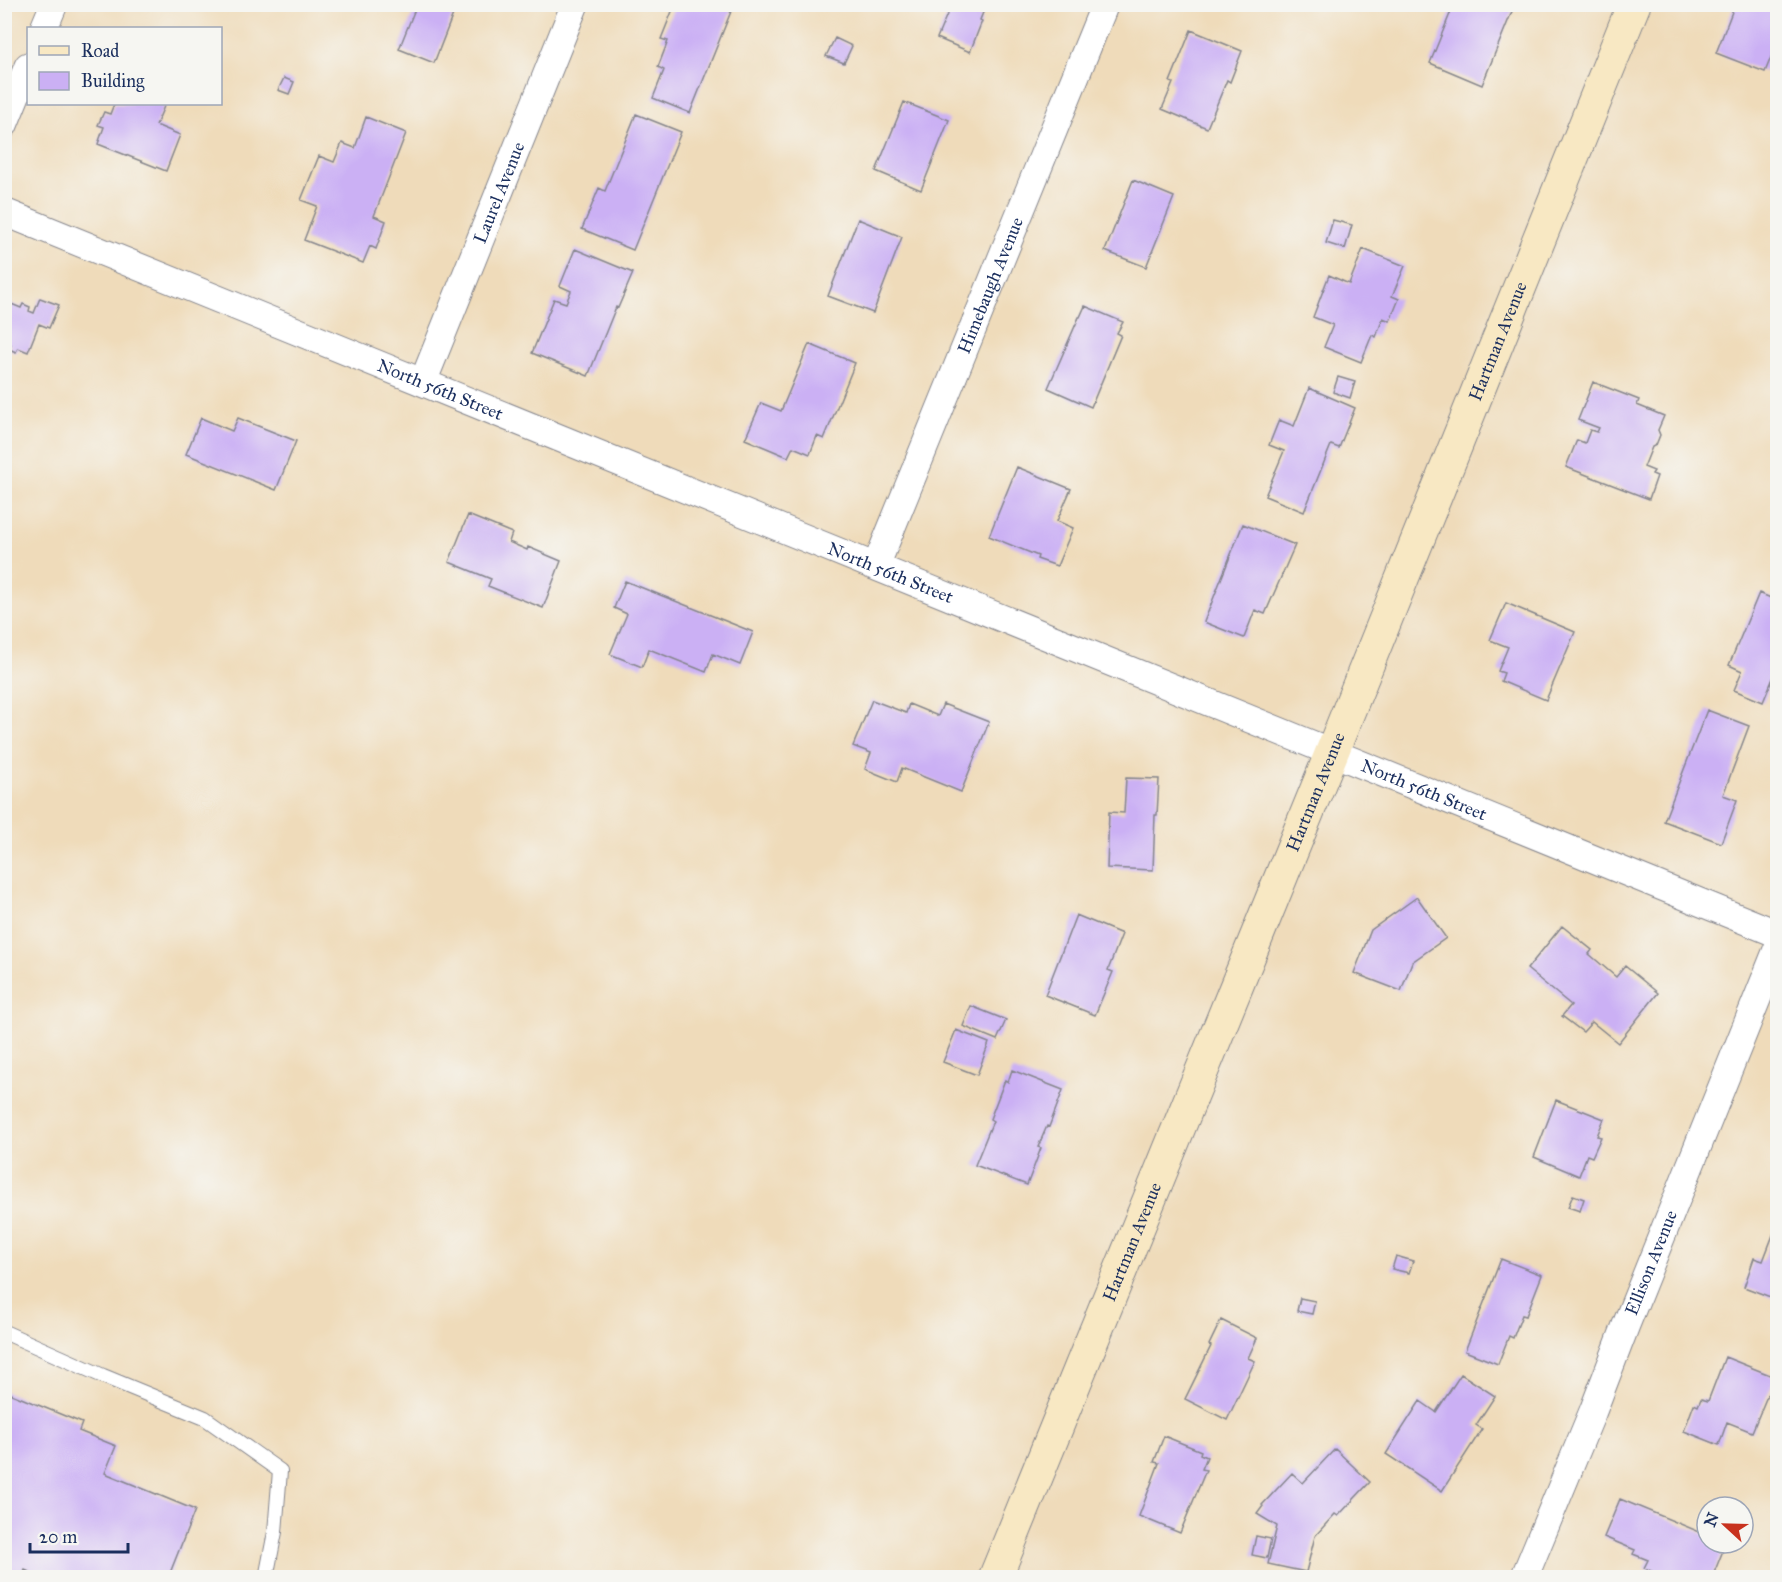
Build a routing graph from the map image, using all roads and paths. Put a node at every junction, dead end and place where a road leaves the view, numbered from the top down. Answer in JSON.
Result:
{"nodes":[{"id":1,"x":54,"y":4,"type":"edge"},
{"id":2,"x":575,"y":4,"type":"edge"},
{"id":3,"x":1105,"y":4,"type":"edge"},
{"id":4,"x":1634,"y":4,"type":"edge"},
{"id":5,"x":44,"y":27,"type":"edge"},
{"id":6,"x":27,"y":68,"type":"edge"},
{"id":7,"x":4,"y":125,"type":"edge"},
{"id":8,"x":4,"y":212,"type":"edge"},
{"id":9,"x":423,"y":382,"type":"junction"},
{"id":10,"x":876,"y":566,"type":"junction"},
{"id":11,"x":1332,"y":752,"type":"junction"},
{"id":12,"x":1778,"y":934,"type":"edge"},
{"id":13,"x":1778,"y":947,"type":"edge"},
{"id":14,"x":4,"y":1332,"type":"edge"},
{"id":15,"x":266,"y":1578,"type":"edge"},
{"id":16,"x":994,"y":1578,"type":"edge"},
{"id":17,"x":1524,"y":1578,"type":"edge"}],
"edges":[{"from":1,"to":5,"type":"street"},
{"from":2,"to":9,"type":"street","name":"Laurel Avenue"},
{"from":3,"to":10,"type":"street","name":"Himebaugh Avenue"},
{"from":4,"to":11,"type":"street","name":"Hartman Avenue"},
{"from":6,"to":7,"type":"street"},
{"from":8,"to":9,"type":"street","name":"North 56th Street"},
{"from":9,"to":10,"type":"street","name":"North 56th Street"},
{"from":10,"to":11,"type":"street","name":"North 56th Street"},
{"from":11,"to":12,"type":"street","name":"North 56th Street"},
{"from":11,"to":16,"type":"street","name":"Hartman Avenue"},
{"from":13,"to":17,"type":"street","name":"Ellison Avenue"},
{"from":14,"to":15,"type":"lane"}]}
